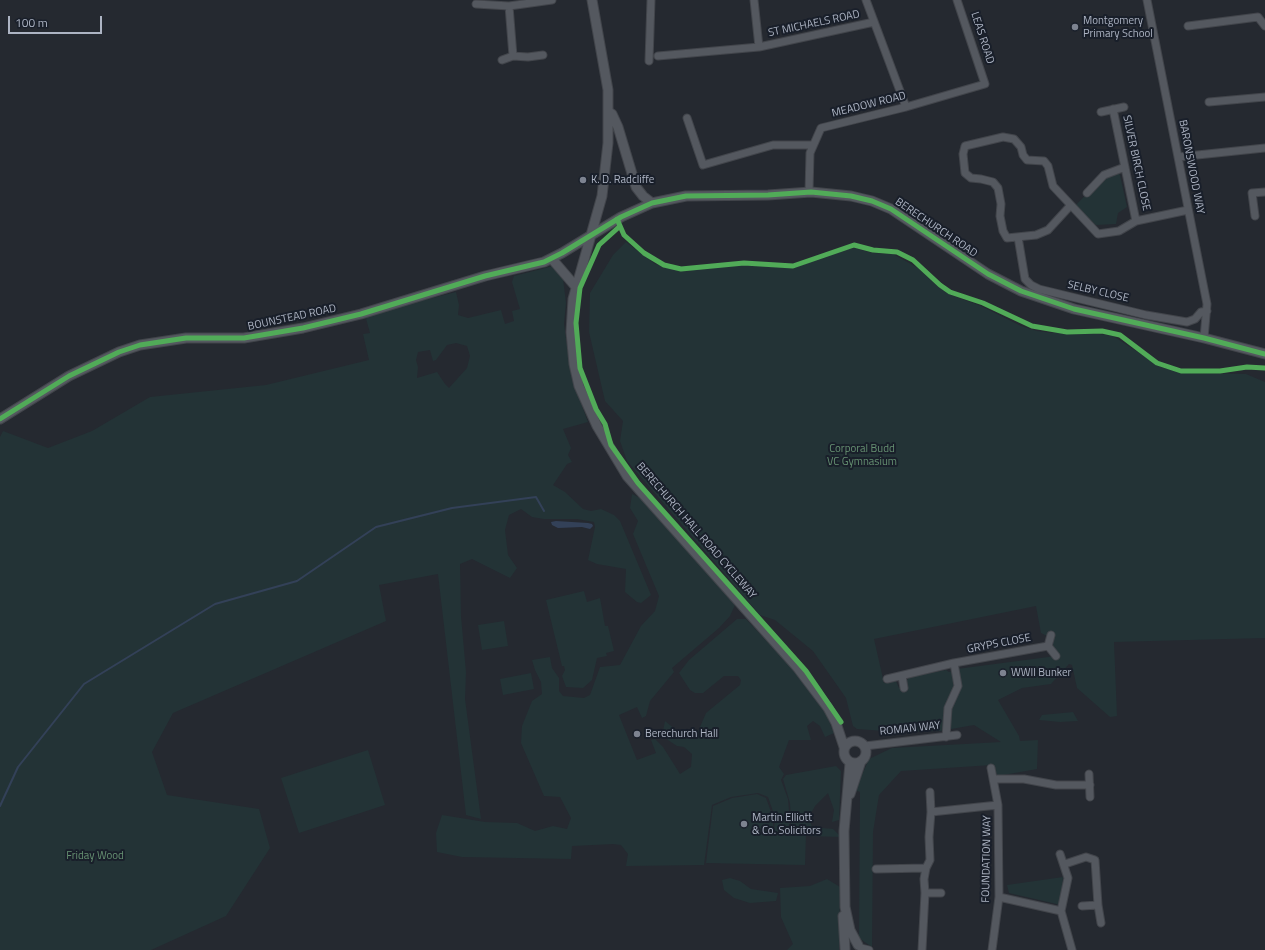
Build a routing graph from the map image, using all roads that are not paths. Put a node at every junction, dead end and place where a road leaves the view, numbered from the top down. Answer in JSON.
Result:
{"nodes":[{"id":1,"x":552,"y":0,"type":"edge"},
{"id":2,"x":592,"y":0,"type":"edge"},
{"id":3,"x":651,"y":0,"type":"edge"},
{"id":4,"x":754,"y":0,"type":"edge"},
{"id":5,"x":866,"y":0,"type":"edge"},
{"id":6,"x":957,"y":0,"type":"edge"},
{"id":7,"x":1147,"y":0,"type":"edge"},
{"id":8,"x":532,"y":2,"type":"edge"},
{"id":9,"x":476,"y":4,"type":"dead end"},
{"id":10,"x":509,"y":6,"type":"junction"},
{"id":11,"x":874,"y":22,"type":"junction"},
{"id":12,"x":1188,"y":26,"type":"dead end"},
{"id":13,"x":1265,"y":26,"type":"edge"},
{"id":14,"x":759,"y":47,"type":"junction"},
{"id":15,"x":543,"y":55,"type":"dead end"},
{"id":16,"x":513,"y":56,"type":"junction"},
{"id":17,"x":658,"y":56,"type":"dead end"},
{"id":18,"x":502,"y":60,"type":"dead end"},
{"id":19,"x":648,"y":61,"type":"dead end"},
{"id":20,"x":985,"y":84,"type":"joint"},
{"id":21,"x":1265,"y":97,"type":"edge"},
{"id":22,"x":1209,"y":102,"type":"dead end"},
{"id":23,"x":906,"y":107,"type":"junction"},
{"id":24,"x":1124,"y":107,"type":"dead end"},
{"id":25,"x":1113,"y":109,"type":"junction"},
{"id":26,"x":609,"y":112,"type":"junction"},
{"id":27,"x":1101,"y":112,"type":"dead end"},
{"id":28,"x":687,"y":118,"type":"dead end"},
{"id":29,"x":813,"y":145,"type":"junction"},
{"id":30,"x":1265,"y":148,"type":"edge"},
{"id":31,"x":1178,"y":157,"type":"junction"},
{"id":32,"x":1125,"y":167,"type":"junction"},
{"id":33,"x":809,"y":192,"type":"junction"},
{"id":34,"x":1265,"y":192,"type":"edge"},
{"id":35,"x":1087,"y":193,"type":"dead end"},
{"id":36,"x":652,"y":203,"type":"junction"},
{"id":37,"x":1070,"y":206,"type":"junction"},
{"id":38,"x":1188,"y":210,"type":"junction"},
{"id":39,"x":597,"y":215,"type":"junction"},
{"id":40,"x":1254,"y":216,"type":"dead end"},
{"id":41,"x":1136,"y":221,"type":"junction"},
{"id":42,"x":613,"y":222,"type":"junction"},
{"id":43,"x":593,"y":235,"type":"junction"},
{"id":44,"x":1018,"y":237,"type":"junction"},
{"id":45,"x":552,"y":259,"type":"junction"},
{"id":46,"x":576,"y":287,"type":"junction"},
{"id":47,"x":1207,"y":311,"type":"junction"},
{"id":48,"x":1204,"y":338,"type":"junction"},
{"id":49,"x":1265,"y":354,"type":"edge"},
{"id":50,"x":0,"y":419,"type":"edge"},
{"id":51,"x":1051,"y":635,"type":"dead end"},
{"id":52,"x":1048,"y":646,"type":"junction"},
{"id":53,"x":1056,"y":656,"type":"dead end"},
{"id":54,"x":954,"y":664,"type":"junction"},
{"id":55,"x":902,"y":676,"type":"junction"},
{"id":56,"x":886,"y":678,"type":"dead end"},
{"id":57,"x":904,"y":688,"type":"dead end"},
{"id":58,"x":836,"y":723,"type":"junction"},
{"id":59,"x":957,"y":735,"type":"dead end"},
{"id":60,"x":946,"y":737,"type":"junction"},
{"id":61,"x":852,"y":741,"type":"junction"},
{"id":62,"x":865,"y":746,"type":"junction"},
{"id":63,"x":844,"y":747,"type":"junction"},
{"id":64,"x":861,"y":761,"type":"junction"},
{"id":65,"x":850,"y":763,"type":"junction"},
{"id":66,"x":991,"y":768,"type":"dead end"},
{"id":67,"x":1089,"y":774,"type":"dead end"},
{"id":68,"x":993,"y":779,"type":"junction"},
{"id":69,"x":1090,"y":785,"type":"junction"},
{"id":70,"x":930,"y":792,"type":"dead end"},
{"id":71,"x":1090,"y":796,"type":"dead end"},
{"id":72,"x":847,"y":798,"type":"junction"},
{"id":73,"x":998,"y":805,"type":"junction"},
{"id":74,"x":931,"y":812,"type":"junction"},
{"id":75,"x":1060,"y":854,"type":"dead end"},
{"id":76,"x":1064,"y":864,"type":"junction"},
{"id":77,"x":926,"y":868,"type":"junction"},
{"id":78,"x":876,"y":870,"type":"dead end"},
{"id":79,"x":925,"y":893,"type":"junction"},
{"id":80,"x":940,"y":893,"type":"dead end"},
{"id":81,"x":999,"y":897,"type":"junction"},
{"id":82,"x":1098,"y":905,"type":"junction"},
{"id":83,"x":1082,"y":906,"type":"dead end"},
{"id":84,"x":845,"y":907,"type":"junction"},
{"id":85,"x":1061,"y":911,"type":"junction"},
{"id":86,"x":1101,"y":923,"type":"dead end"},
{"id":87,"x":863,"y":948,"type":"edge"},
{"id":88,"x":844,"y":949,"type":"edge"},
{"id":89,"x":922,"y":950,"type":"edge"},
{"id":90,"x":992,"y":950,"type":"edge"},
{"id":91,"x":1072,"y":950,"type":"edge"}],
"edges":[{"from":1,"to":8,"type":"street"},
{"from":2,"to":26,"type":"street"},
{"from":3,"to":19,"type":"street"},
{"from":4,"to":14,"type":"street","name":"ST MICHAELS ROAD"},
{"from":5,"to":11,"type":"street"},
{"from":6,"to":20,"type":"street","name":"LEAS ROAD"},
{"from":7,"to":31,"type":"street","name":"BARONSWOOD WAY"},
{"from":8,"to":10,"type":"street"},
{"from":9,"to":10,"type":"street"},
{"from":10,"to":16,"type":"street"},
{"from":11,"to":14,"type":"street","name":"ST MICHAELS ROAD"},
{"from":11,"to":23,"type":"street"},
{"from":12,"to":13,"type":"street"},
{"from":14,"to":17,"type":"street","name":"ST MICHAELS ROAD"},
{"from":15,"to":16,"type":"street"},
{"from":16,"to":18,"type":"street"},
{"from":20,"to":23,"type":"street","name":"MEADOW ROAD"},
{"from":21,"to":22,"type":"street"},
{"from":23,"to":29,"type":"street","name":"MEADOW ROAD"},
{"from":24,"to":25,"type":"street"},
{"from":25,"to":27,"type":"street"},
{"from":25,"to":32,"type":"street","name":"SILVER BIRCH CLOSE"},
{"from":26,"to":36,"type":"street"},
{"from":26,"to":39,"type":"street"},
{"from":28,"to":29,"type":"street"},
{"from":29,"to":33,"type":"street","name":"MEADOW ROAD"},
{"from":30,"to":31,"type":"street"},
{"from":31,"to":38,"type":"street","name":"BARONSWOOD WAY"},
{"from":32,"to":35,"type":"street"},
{"from":32,"to":41,"type":"street","name":"SILVER BIRCH CLOSE"},
{"from":33,"to":36,"type":"street","name":"BERECHURCH ROAD"},
{"from":33,"to":48,"type":"street","name":"BERECHURCH ROAD"},
{"from":34,"to":40,"type":"street"},
{"from":36,"to":42,"type":"street","name":"BERECHURCH ROAD"},
{"from":37,"to":41,"type":"street"},
{"from":37,"to":44,"type":"street"},
{"from":37,"to":44,"type":"street"},
{"from":38,"to":41,"type":"street"},
{"from":38,"to":47,"type":"street","name":"BARONSWOOD WAY"},
{"from":39,"to":42,"type":"street"},
{"from":39,"to":43,"type":"street"},
{"from":42,"to":43,"type":"street","name":"BERECHURCH ROAD"},
{"from":43,"to":45,"type":"street","name":"BOUNSTEAD ROAD"},
{"from":43,"to":46,"type":"street"},
{"from":44,"to":47,"type":"street","name":"SELBY CLOSE"},
{"from":45,"to":46,"type":"street"},
{"from":45,"to":50,"type":"street","name":"BOUNSTEAD ROAD"},
{"from":46,"to":58,"type":"street"},
{"from":47,"to":48,"type":"street","name":"BARONSWOOD WAY"},
{"from":48,"to":49,"type":"street","name":"BERECHURCH ROAD"},
{"from":51,"to":52,"type":"street","name":"GRYPS CLOSE"},
{"from":52,"to":53,"type":"street","name":"GRYPS CLOSE"},
{"from":52,"to":54,"type":"street","name":"GRYPS CLOSE"},
{"from":54,"to":55,"type":"street","name":"GRYPS CLOSE"},
{"from":54,"to":60,"type":"street","name":"GRYPS CLOSE"},
{"from":55,"to":56,"type":"street","name":"GRYPS CLOSE"},
{"from":55,"to":57,"type":"street"},
{"from":58,"to":61,"type":"street"},
{"from":58,"to":63,"type":"street"},
{"from":59,"to":60,"type":"street","name":"ROMAN WAY"},
{"from":60,"to":62,"type":"street","name":"ROMAN WAY"},
{"from":61,"to":62,"type":"street"},
{"from":61,"to":63,"type":"street"},
{"from":62,"to":64,"type":"street"},
{"from":63,"to":65,"type":"street"},
{"from":64,"to":65,"type":"street"},
{"from":64,"to":72,"type":"street"},
{"from":65,"to":72,"type":"street"},
{"from":66,"to":68,"type":"street","name":"FOUNDATION WAY"},
{"from":67,"to":69,"type":"street"},
{"from":68,"to":69,"type":"street"},
{"from":68,"to":73,"type":"street","name":"FOUNDATION WAY"},
{"from":69,"to":71,"type":"street"},
{"from":70,"to":74,"type":"street"},
{"from":72,"to":84,"type":"street"},
{"from":73,"to":74,"type":"street"},
{"from":73,"to":81,"type":"street","name":"FOUNDATION WAY"},
{"from":74,"to":77,"type":"street"},
{"from":75,"to":76,"type":"street"},
{"from":76,"to":82,"type":"street"},
{"from":76,"to":85,"type":"street"},
{"from":77,"to":78,"type":"street"},
{"from":77,"to":79,"type":"street"},
{"from":79,"to":80,"type":"street"},
{"from":79,"to":89,"type":"street"},
{"from":81,"to":85,"type":"street"},
{"from":81,"to":90,"type":"street","name":"FOUNDATION WAY"},
{"from":82,"to":83,"type":"street"},
{"from":82,"to":86,"type":"street"},
{"from":84,"to":87,"type":"street"},
{"from":84,"to":88,"type":"street"},
{"from":85,"to":91,"type":"street"},
{"from":87,"to":88,"type":"street"}]}
